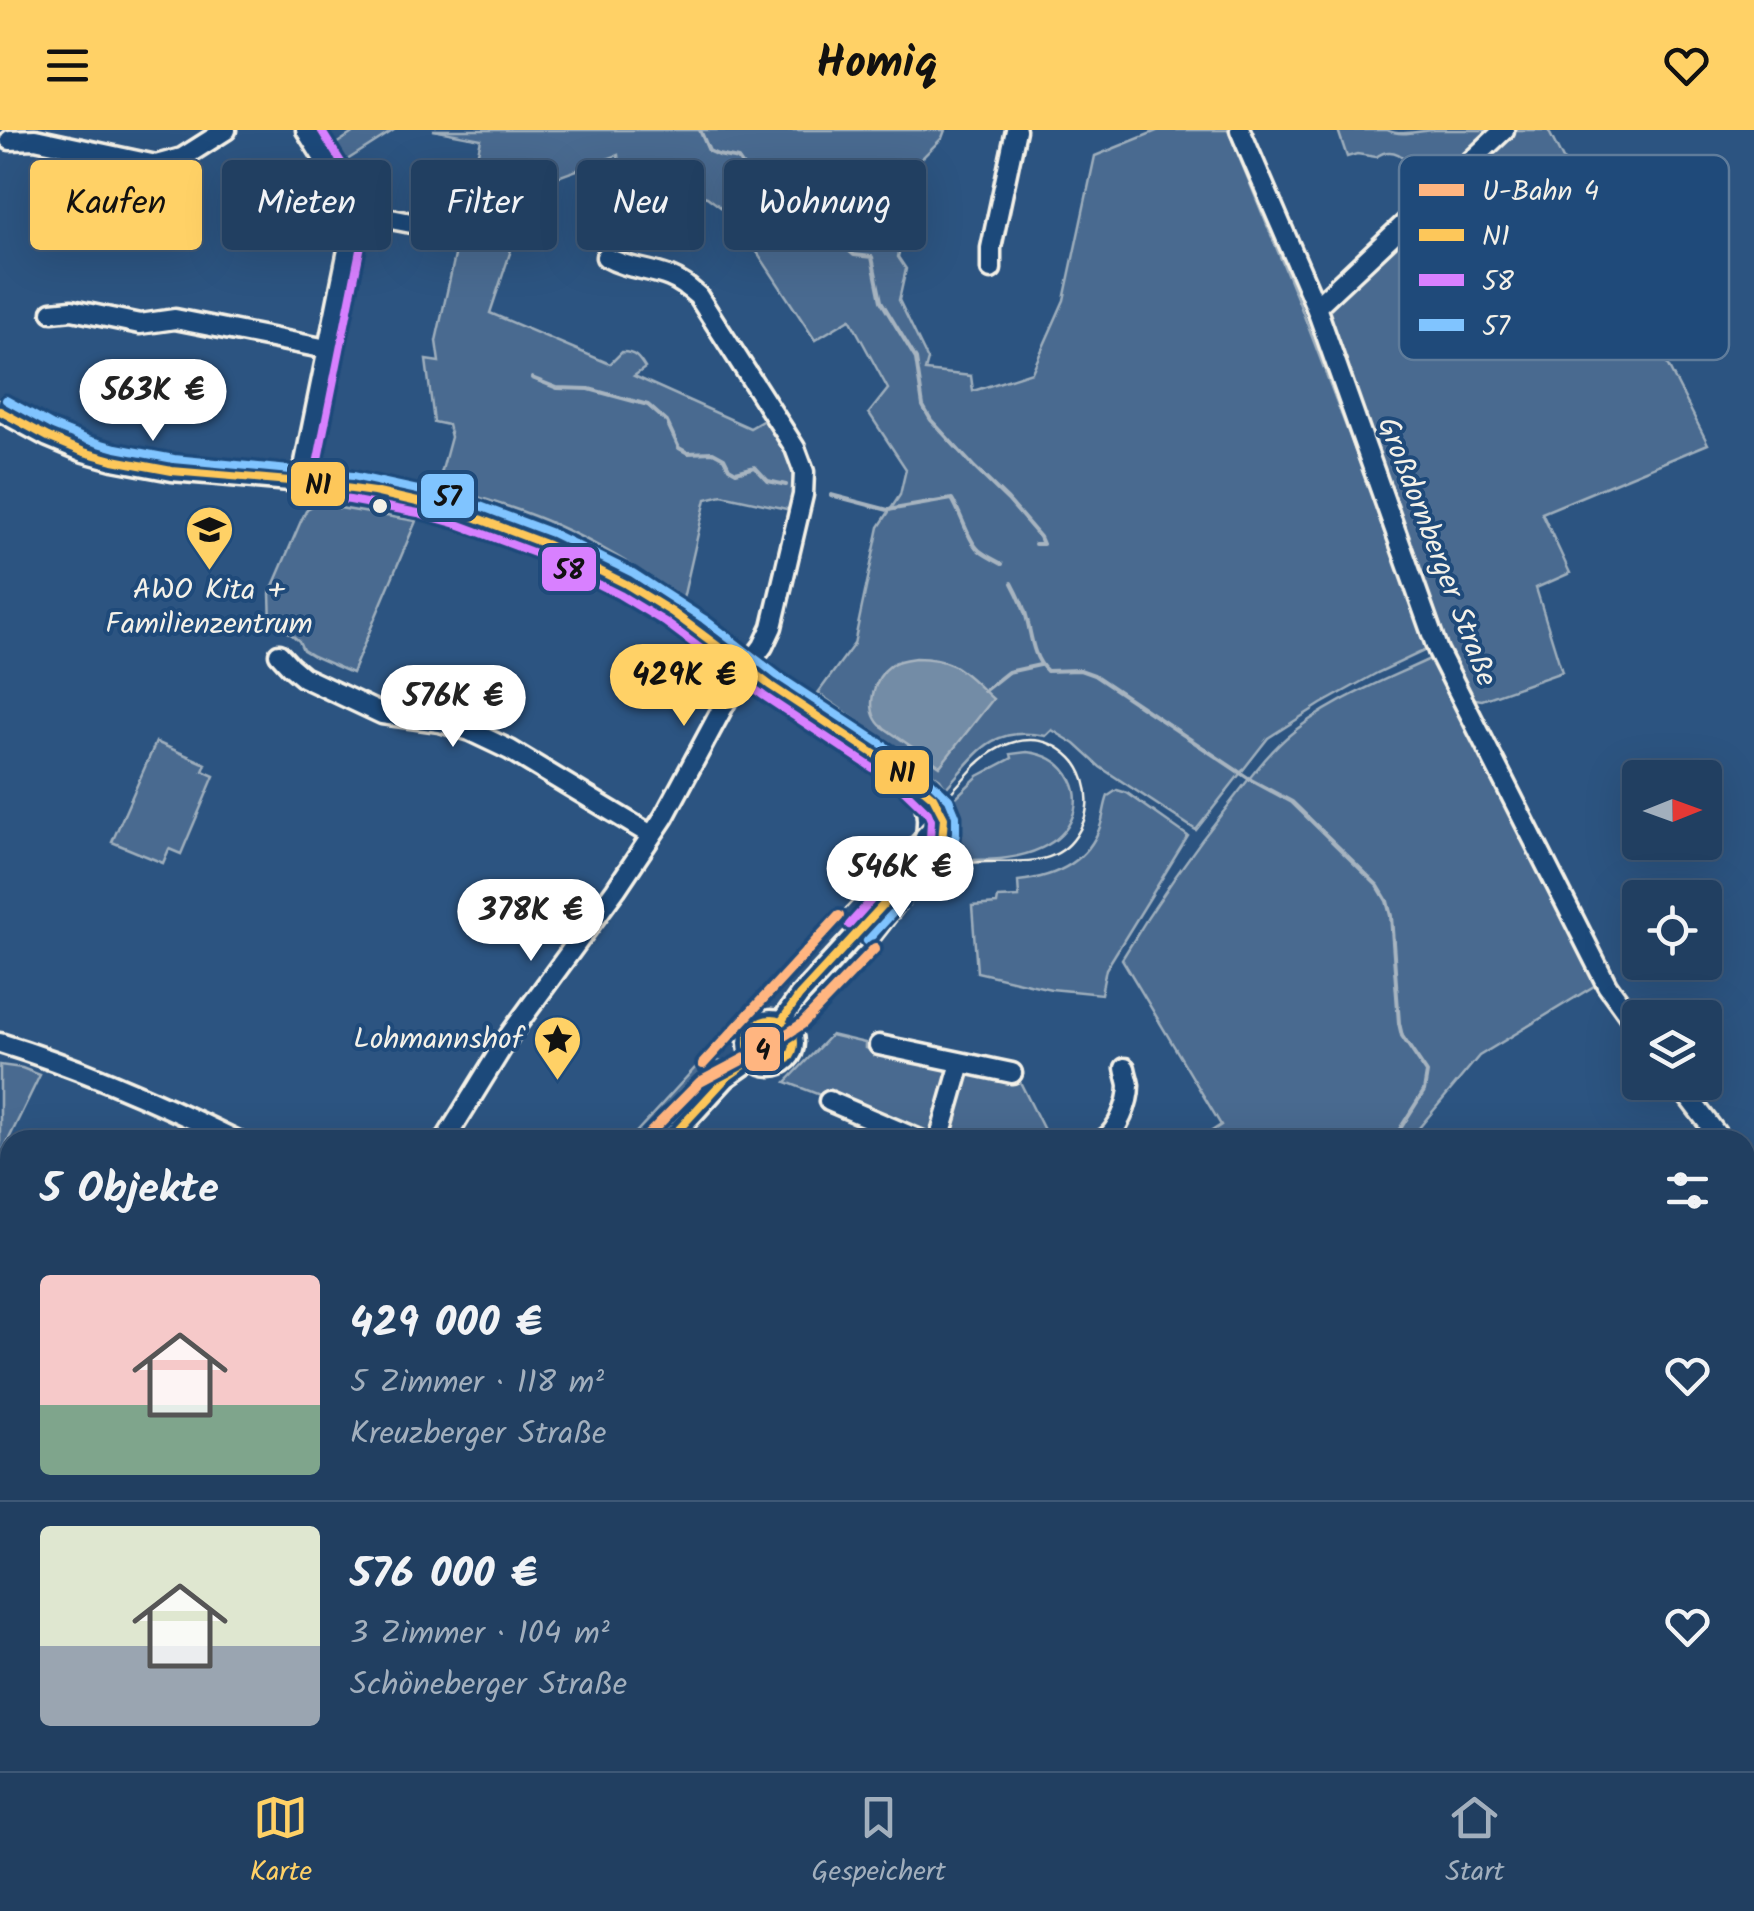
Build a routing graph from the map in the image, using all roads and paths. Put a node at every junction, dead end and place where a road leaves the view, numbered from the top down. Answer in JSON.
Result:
{"nodes":[{"id":1,"x":226,"y":130,"type":"edge"},
{"id":2,"x":306,"y":130,"type":"edge"},
{"id":3,"x":1016,"y":130,"type":"edge"},
{"id":4,"x":1240,"y":130,"type":"edge"},
{"id":5,"x":1504,"y":130,"type":"edge"},
{"id":6,"x":10,"y":140,"type":"dead end"},
{"id":7,"x":1478,"y":155,"type":"edge"},
{"id":8,"x":325,"y":160,"type":"edge"},
{"id":9,"x":1399,"y":229,"type":"edge"},
{"id":10,"x":348,"y":250,"type":"edge"},
{"id":11,"x":606,"y":257,"type":"dead end"},
{"id":12,"x":991,"y":269,"type":"dead end"},
{"id":13,"x":1316,"y":308,"type":"junction"},
{"id":14,"x":52,"y":312,"type":"dead end"},
{"id":15,"x":327,"y":349,"type":"junction"},
{"id":16,"x":0,"y":411,"type":"edge"},
{"id":17,"x":301,"y":482,"type":"junction"},
{"id":18,"x":279,"y":654,"type":"dead end"},
{"id":19,"x":746,"y":668,"type":"junction"},
{"id":20,"x":651,"y":836,"type":"junction"},
{"id":21,"x":1622,"y":1007,"type":"edge"},
{"id":22,"x":782,"y":1022,"type":"junction"},
{"id":23,"x":0,"y":1043,"type":"edge"},
{"id":24,"x":878,"y":1045,"type":"dead end"},
{"id":25,"x":753,"y":1059,"type":"junction"},
{"id":26,"x":961,"y":1063,"type":"junction"},
{"id":27,"x":1126,"y":1068,"type":"dead end"},
{"id":28,"x":1012,"y":1073,"type":"dead end"},
{"id":29,"x":1691,"y":1100,"type":"edge"},
{"id":30,"x":829,"y":1101,"type":"dead end"},
{"id":31,"x":215,"y":1130,"type":"edge"},
{"id":32,"x":451,"y":1130,"type":"edge"},
{"id":33,"x":681,"y":1130,"type":"edge"},
{"id":34,"x":897,"y":1130,"type":"edge"},
{"id":35,"x":941,"y":1130,"type":"edge"},
{"id":36,"x":1113,"y":1130,"type":"edge"},
{"id":37,"x":1713,"y":1130,"type":"edge"}],
"edges":[{"from":1,"to":6,"type":"street"},
{"from":2,"to":8,"type":"street"},
{"from":3,"to":12,"type":"street"},
{"from":4,"to":13,"type":"street","name":"Großdornberger Straße"},
{"from":5,"to":7,"type":"street"},
{"from":9,"to":13,"type":"street"},
{"from":10,"to":15,"type":"street"},
{"from":11,"to":19,"type":"street"},
{"from":13,"to":21,"type":"street","name":"Großdornberger Straße"},
{"from":14,"to":15,"type":"street"},
{"from":15,"to":17,"type":"street"},
{"from":16,"to":17,"type":"street"},
{"from":17,"to":19,"type":"street"},
{"from":18,"to":20,"type":"street"},
{"from":19,"to":20,"type":"street"},
{"from":19,"to":22,"type":"street"},
{"from":20,"to":32,"type":"street"},
{"from":22,"to":25,"type":"street"},
{"from":22,"to":25,"type":"street"},
{"from":23,"to":31,"type":"street"},
{"from":24,"to":26,"type":"street"},
{"from":25,"to":33,"type":"street"},
{"from":26,"to":28,"type":"street"},
{"from":26,"to":35,"type":"street"},
{"from":27,"to":36,"type":"street"},
{"from":29,"to":37,"type":"street"},
{"from":30,"to":34,"type":"street"}]}
